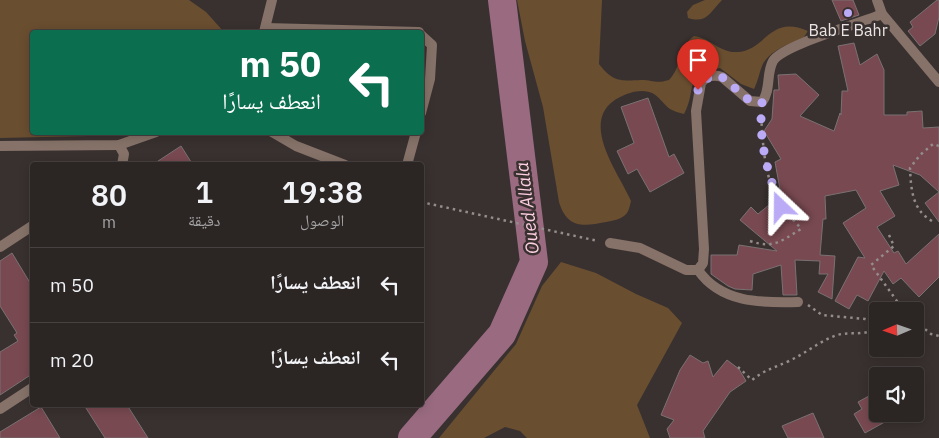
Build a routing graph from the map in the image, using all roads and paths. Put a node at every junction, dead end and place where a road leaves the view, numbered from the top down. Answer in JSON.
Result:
{"nodes":[{"id":1,"x":272,"y":0,"type":"edge"},
{"id":2,"x":877,"y":0,"type":"edge"},
{"id":3,"x":882,"y":14,"type":"junction"},
{"id":4,"x":265,"y":30,"type":"edge"},
{"id":5,"x":424,"y":38,"type":"edge"},
{"id":6,"x":939,"y":82,"type":"edge"},
{"id":7,"x":424,"y":102,"type":"edge"},
{"id":8,"x":762,"y":102,"type":"junction"},
{"id":9,"x":147,"y":135,"type":"edge"},
{"id":10,"x":277,"y":135,"type":"edge"},
{"id":11,"x":415,"y":135,"type":"edge"},
{"id":12,"x":119,"y":145,"type":"junction"},
{"id":13,"x":0,"y":146,"type":"edge"},
{"id":14,"x":939,"y":146,"type":"edge"},
{"id":15,"x":123,"y":162,"type":"edge"},
{"id":16,"x":337,"y":162,"type":"edge"},
{"id":17,"x":408,"y":162,"type":"edge"},
{"id":18,"x":424,"y":203,"type":"edge"},
{"id":19,"x":932,"y":221,"type":"dead end"},
{"id":20,"x":30,"y":227,"type":"edge"},
{"id":21,"x":889,"y":235,"type":"dead end"},
{"id":22,"x":750,"y":240,"type":"dead end"},
{"id":23,"x":610,"y":243,"type":"joint"},
{"id":24,"x":0,"y":247,"type":"edge"},
{"id":25,"x":698,"y":270,"type":"junction"},
{"id":26,"x":798,"y":302,"type":"joint"},
{"id":27,"x":898,"y":302,"type":"edge"},
{"id":28,"x":869,"y":321,"type":"edge"},
{"id":29,"x":924,"y":328,"type":"edge"},
{"id":30,"x":869,"y":332,"type":"edge"},
{"id":31,"x":939,"y":336,"type":"edge"},
{"id":32,"x":738,"y":367,"type":"dead end"},
{"id":33,"x":30,"y":389,"type":"edge"},
{"id":34,"x":0,"y":408,"type":"edge"}],
"edges":[{"from":1,"to":4,"type":"street"},
{"from":2,"to":3,"type":"street"},
{"from":3,"to":6,"type":"street"},
{"from":3,"to":8,"type":"street"},
{"from":5,"to":7,"type":"street"},
{"from":8,"to":22,"type":"path"},
{"from":8,"to":25,"type":"street"},
{"from":9,"to":12,"type":"street"},
{"from":10,"to":16,"type":"street"},
{"from":11,"to":17,"type":"street"},
{"from":12,"to":13,"type":"street"},
{"from":12,"to":15,"type":"street"},
{"from":14,"to":19,"type":"path"},
{"from":18,"to":23,"type":"path"},
{"from":20,"to":24,"type":"street"},
{"from":21,"to":27,"type":"path"},
{"from":23,"to":25,"type":"street"},
{"from":25,"to":26,"type":"street"},
{"from":26,"to":28,"type":"path"},
{"from":29,"to":31,"type":"path"},
{"from":30,"to":32,"type":"path"},
{"from":33,"to":34,"type":"street"}]}
